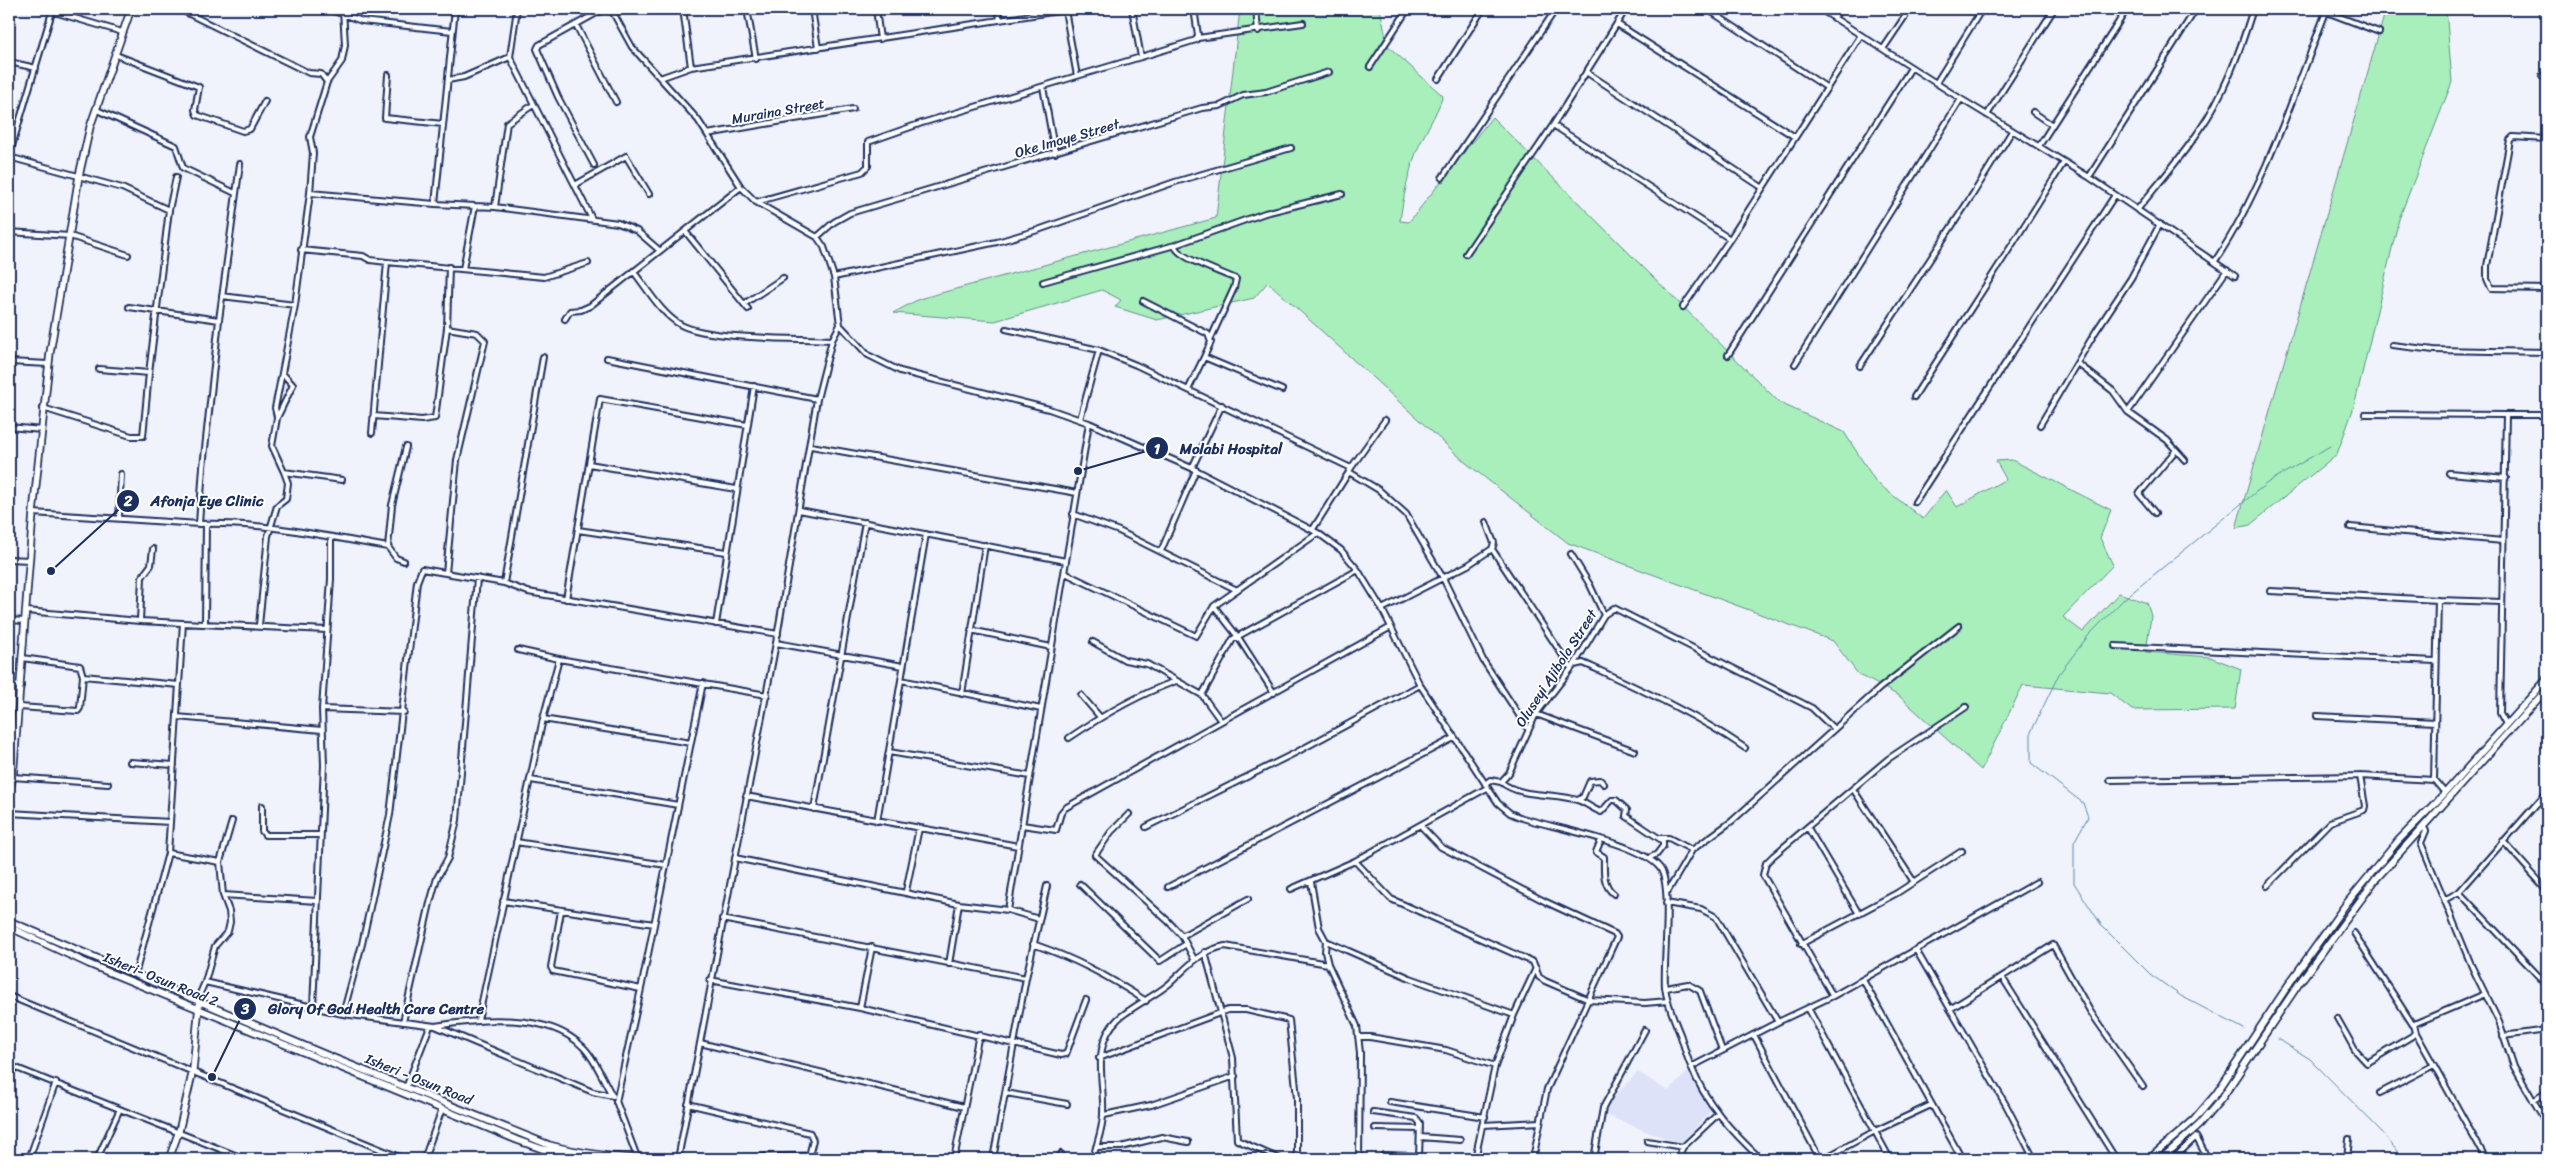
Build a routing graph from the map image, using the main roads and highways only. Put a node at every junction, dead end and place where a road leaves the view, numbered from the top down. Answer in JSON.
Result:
{"nodes":[{"id":1,"x":131,"y":9,"type":"edge"},
{"id":2,"x":2547,"y":679,"type":"edge"},
{"id":3,"x":2547,"y":689,"type":"edge"},
{"id":4,"x":12,"y":746,"type":"edge"},
{"id":5,"x":2484,"y":754,"type":"junction"},
{"id":6,"x":9,"y":791,"type":"edge"},
{"id":7,"x":9,"y":921,"type":"edge"},
{"id":8,"x":10,"y":930,"type":"edge"},
{"id":9,"x":199,"y":1003,"type":"junction"},
{"id":10,"x":169,"y":1159,"type":"edge"},
{"id":11,"x":580,"y":1159,"type":"edge"},
{"id":12,"x":678,"y":1159,"type":"edge"},
{"id":13,"x":842,"y":1159,"type":"edge"},
{"id":14,"x":2149,"y":1159,"type":"edge"},
{"id":15,"x":2161,"y":1159,"type":"edge"}],
"edges":[{"from":1,"to":4,"type":"main road"},
{"from":2,"to":5,"type":"main road"},
{"from":3,"to":5,"type":"main road"},
{"from":4,"to":6,"type":"main road"},
{"from":5,"to":14,"type":"main road"},
{"from":5,"to":15,"type":"main road"},
{"from":7,"to":9,"type":"main road","name":"Isheri - Osun Road"},
{"from":8,"to":9,"type":"main road","name":"Isheri- Osun Road 2"},
{"from":9,"to":10,"type":"main road"},
{"from":9,"to":11,"type":"main road","name":"Isheri- Osun Road 2"},
{"from":9,"to":12,"type":"main road","name":"Isheri - Osun Road"},
{"from":12,"to":13,"type":"main road","name":"Isheri - Osun Road"}]}
